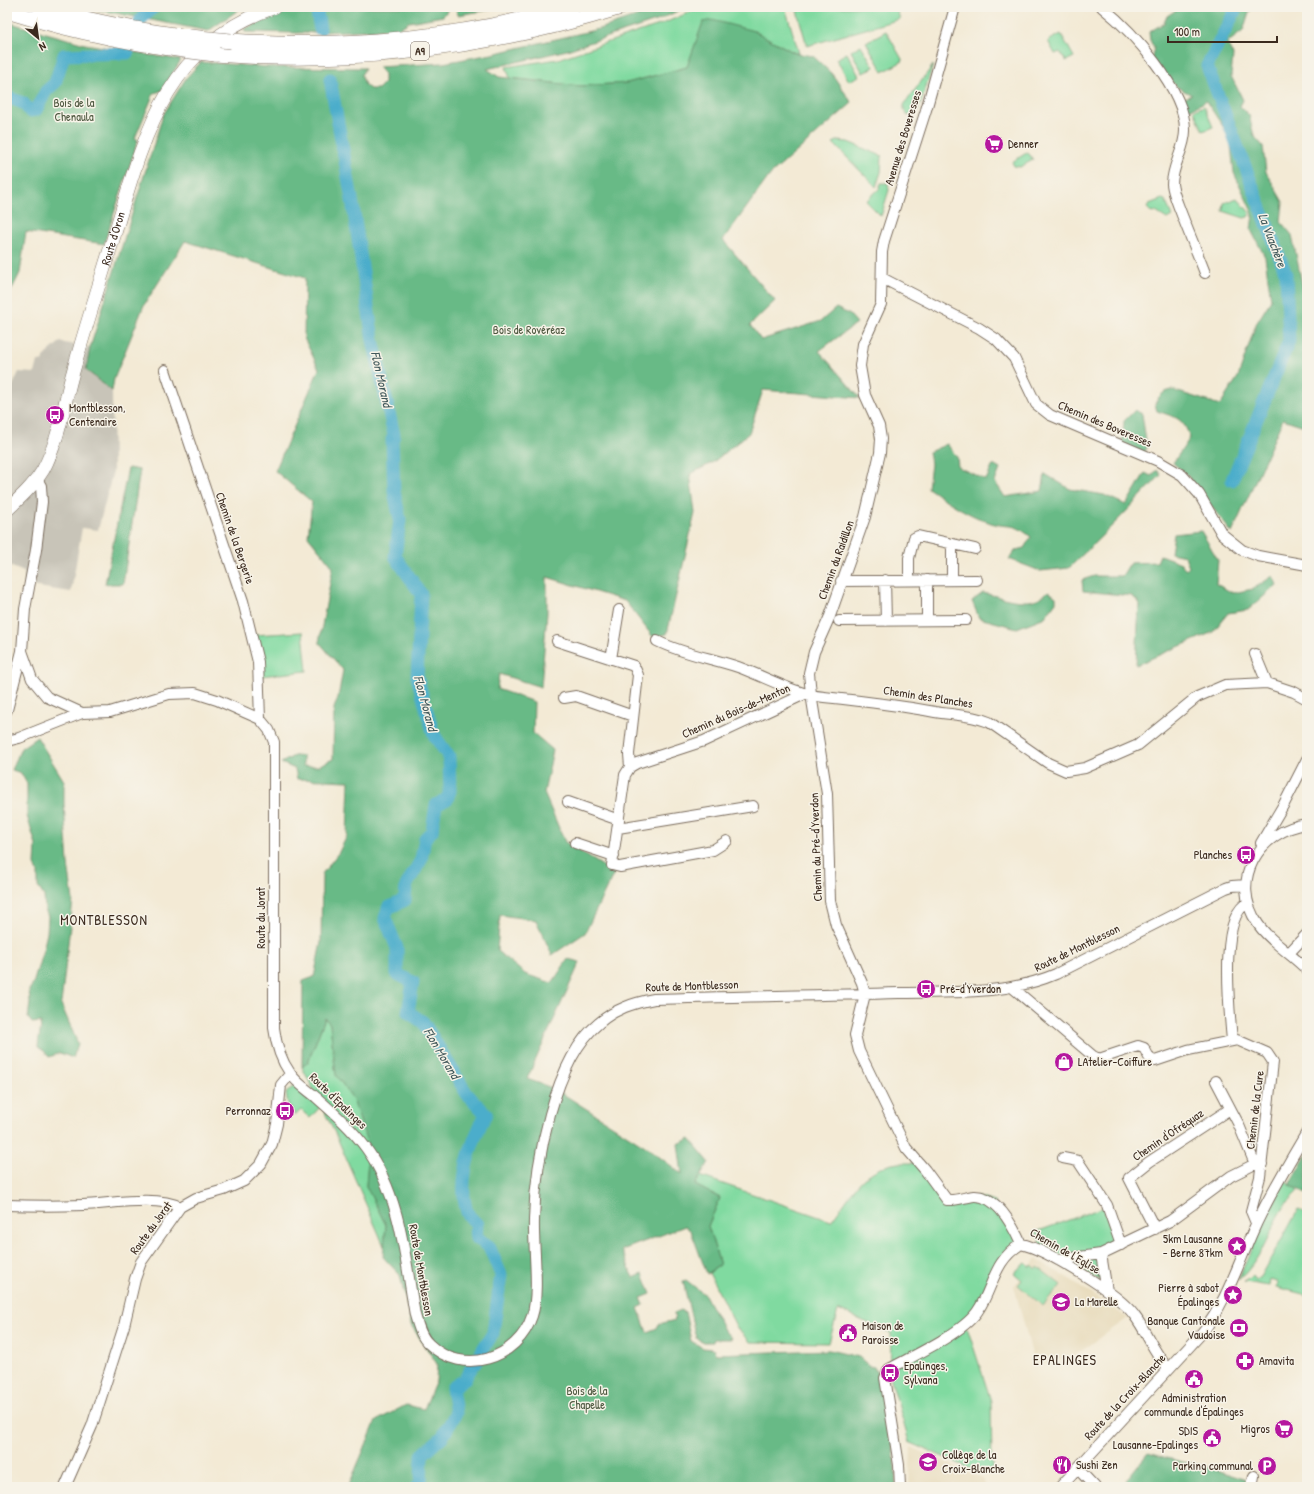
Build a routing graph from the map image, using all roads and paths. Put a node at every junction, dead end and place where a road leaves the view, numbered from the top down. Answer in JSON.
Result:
{"nodes":[{"id":1,"x":40,"y":7,"type":"edge"},
{"id":2,"x":274,"y":7,"type":"edge"},
{"id":3,"x":572,"y":7,"type":"edge"},
{"id":4,"x":620,"y":7,"type":"edge"},
{"id":5,"x":955,"y":7,"type":"edge"},
{"id":6,"x":1102,"y":7,"type":"edge"},
{"id":7,"x":7,"y":11,"type":"edge"},
{"id":8,"x":1205,"y":273,"type":"dead end"},
{"id":9,"x":882,"y":278,"type":"junction"},
{"id":10,"x":165,"y":370,"type":"dead end"},
{"id":11,"x":37,"y":479,"type":"junction"},
{"id":12,"x":7,"y":510,"type":"edge"},
{"id":13,"x":952,"y":544,"type":"junction"},
{"id":14,"x":975,"y":549,"type":"dead end"},
{"id":15,"x":1307,"y":565,"type":"edge"},
{"id":16,"x":885,"y":580,"type":"junction"},
{"id":17,"x":909,"y":580,"type":"junction"},
{"id":18,"x":927,"y":580,"type":"junction"},
{"id":19,"x":952,"y":580,"type":"junction"},
{"id":20,"x":977,"y":580,"type":"dead end"},
{"id":21,"x":841,"y":581,"type":"junction"},
{"id":22,"x":619,"y":610,"type":"dead end"},
{"id":23,"x":928,"y":620,"type":"junction"},
{"id":24,"x":966,"y":620,"type":"dead end"},
{"id":25,"x":839,"y":621,"type":"dead end"},
{"id":26,"x":886,"y":621,"type":"junction"},
{"id":27,"x":557,"y":641,"type":"dead end"},
{"id":28,"x":657,"y":641,"type":"dead end"},
{"id":29,"x":22,"y":651,"type":"junction"},
{"id":30,"x":1255,"y":654,"type":"dead end"},
{"id":31,"x":611,"y":659,"type":"junction"},
{"id":32,"x":1267,"y":683,"type":"junction"},
{"id":33,"x":809,"y":693,"type":"junction"},
{"id":34,"x":564,"y":698,"type":"dead end"},
{"id":35,"x":1307,"y":699,"type":"edge"},
{"id":36,"x":7,"y":710,"type":"edge"},
{"id":37,"x":82,"y":713,"type":"junction"},
{"id":38,"x":633,"y":716,"type":"junction"},
{"id":39,"x":260,"y":719,"type":"junction"},
{"id":40,"x":7,"y":738,"type":"edge"},
{"id":41,"x":1307,"y":760,"type":"edge"},
{"id":42,"x":630,"y":767,"type":"junction"},
{"id":43,"x":568,"y":802,"type":"dead end"},
{"id":44,"x":753,"y":806,"type":"dead end"},
{"id":45,"x":619,"y":824,"type":"junction"},
{"id":46,"x":1307,"y":824,"type":"edge"},
{"id":47,"x":727,"y":841,"type":"dead end"},
{"id":48,"x":575,"y":843,"type":"dead end"},
{"id":49,"x":1258,"y":851,"type":"junction"},
{"id":50,"x":614,"y":856,"type":"junction"},
{"id":51,"x":1246,"y":885,"type":"junction"},
{"id":52,"x":1248,"y":903,"type":"junction"},
{"id":53,"x":1307,"y":934,"type":"edge"},
{"id":54,"x":1289,"y":954,"type":"junction"},
{"id":55,"x":1307,"y":970,"type":"edge"},
{"id":56,"x":1013,"y":988,"type":"junction"},
{"id":57,"x":865,"y":994,"type":"junction"},
{"id":58,"x":1232,"y":1041,"type":"junction"},
{"id":59,"x":290,"y":1074,"type":"junction"},
{"id":60,"x":1216,"y":1081,"type":"dead end"},
{"id":61,"x":1230,"y":1109,"type":"junction"},
{"id":62,"x":1307,"y":1132,"type":"edge"},
{"id":63,"x":366,"y":1148,"type":"joint"},
{"id":64,"x":1063,"y":1158,"type":"dead end"},
{"id":65,"x":1258,"y":1164,"type":"junction"},
{"id":66,"x":7,"y":1205,"type":"edge"},
{"id":67,"x":180,"y":1208,"type":"junction"},
{"id":68,"x":1256,"y":1223,"type":"junction"},
{"id":69,"x":1155,"y":1229,"type":"junction"},
{"id":70,"x":1022,"y":1244,"type":"junction"},
{"id":71,"x":1120,"y":1245,"type":"junction"},
{"id":72,"x":1100,"y":1254,"type":"junction"},
{"id":73,"x":1058,"y":1260,"type":"junction"},
{"id":74,"x":1107,"y":1291,"type":"junction"},
{"id":75,"x":1168,"y":1368,"type":"junction"},
{"id":76,"x":1077,"y":1468,"type":"junction"},
{"id":77,"x":1254,"y":1476,"type":"dead end"},
{"id":78,"x":65,"y":1487,"type":"edge"},
{"id":79,"x":900,"y":1487,"type":"edge"},
{"id":80,"x":1060,"y":1487,"type":"edge"},
{"id":81,"x":1095,"y":1487,"type":"edge"},
{"id":82,"x":1252,"y":1487,"type":"edge"}],
"edges":[{"from":1,"to":3,"type":"highway","number":"A9","bridge":true},
{"from":2,"to":11,"type":"main road","name":"Route d'Oron"},
{"from":4,"to":7,"type":"highway","number":"A9","bridge":true},
{"from":5,"to":9,"type":"street","name":"Avenue des Boveresses"},
{"from":6,"to":8,"type":"street"},
{"from":9,"to":15,"type":"street","name":"Chemin des Boveresses"},
{"from":9,"to":21,"type":"street","name":"Chemin du Raidillon"},
{"from":10,"to":39,"type":"street","name":"Chemin de la Bergerie"},
{"from":11,"to":12,"type":"main road","name":"Route d'Oron"},
{"from":11,"to":29,"type":"street"},
{"from":13,"to":14,"type":"street"},
{"from":13,"to":17,"type":"street"},
{"from":13,"to":19,"type":"street"},
{"from":16,"to":17,"type":"street"},
{"from":16,"to":21,"type":"street"},
{"from":16,"to":26,"type":"street"},
{"from":17,"to":18,"type":"street"},
{"from":18,"to":19,"type":"street"},
{"from":18,"to":23,"type":"street"},
{"from":19,"to":20,"type":"street"},
{"from":21,"to":33,"type":"street","name":"Chemin du Raidillon"},
{"from":22,"to":31,"type":"street"},
{"from":23,"to":24,"type":"street"},
{"from":23,"to":26,"type":"street"},
{"from":25,"to":26,"type":"street"},
{"from":27,"to":31,"type":"street"},
{"from":28,"to":33,"type":"street"},
{"from":29,"to":36,"type":"street"},
{"from":29,"to":37,"type":"street"},
{"from":30,"to":32,"type":"street"},
{"from":31,"to":38,"type":"street"},
{"from":32,"to":33,"type":"street","name":"Chemin des Planches"},
{"from":32,"to":35,"type":"street","name":"Chemin des Planches"},
{"from":33,"to":42,"type":"street","name":"Chemin du Bois-de-Menton"},
{"from":33,"to":57,"type":"street","name":"Chemin du Pré-d'Yverdon"},
{"from":34,"to":38,"type":"street"},
{"from":37,"to":39,"type":"street"},
{"from":37,"to":40,"type":"street"},
{"from":38,"to":42,"type":"street"},
{"from":39,"to":59,"type":"street","name":"Route du Jorat"},
{"from":41,"to":49,"type":"street"},
{"from":42,"to":45,"type":"street"},
{"from":43,"to":45,"type":"street"},
{"from":44,"to":45,"type":"street"},
{"from":45,"to":50,"type":"street"},
{"from":46,"to":49,"type":"street"},
{"from":47,"to":50,"type":"street"},
{"from":48,"to":50,"type":"street"},
{"from":49,"to":51,"type":"street"},
{"from":51,"to":52,"type":"street"},
{"from":51,"to":56,"type":"street","name":"Route de Montblesson"},
{"from":52,"to":54,"type":"street"},
{"from":52,"to":58,"type":"street"},
{"from":53,"to":54,"type":"street"},
{"from":54,"to":55,"type":"street"},
{"from":56,"to":57,"type":"street","name":"Route de Montblesson"},
{"from":56,"to":58,"type":"street","name":"Chemin de la Cure"},
{"from":57,"to":63,"type":"street","name":"Route de Montblesson"},
{"from":57,"to":70,"type":"street","name":"Chemin de l'Eglise"},
{"from":58,"to":65,"type":"street","name":"Chemin de la Cure"},
{"from":59,"to":63,"type":"street","name":"Route d'Epalinges"},
{"from":59,"to":67,"type":"street","name":"Route du Jorat"},
{"from":60,"to":61,"type":"street"},
{"from":61,"to":65,"type":"street"},
{"from":61,"to":69,"type":"street","name":"Chemin d'Ofréquaz"},
{"from":62,"to":68,"type":"street","name":"Route de la Croix-Blanche"},
{"from":64,"to":71,"type":"street"},
{"from":65,"to":68,"type":"street","name":"Chemin de la Cure"},
{"from":65,"to":69,"type":"street"},
{"from":66,"to":67,"type":"street"},
{"from":67,"to":78,"type":"street","name":"Route du Jorat"},
{"from":68,"to":75,"type":"street","name":"Route de la Croix-Blanche"},
{"from":69,"to":71,"type":"street"},
{"from":70,"to":73,"type":"street","name":"Chemin de l'Eglise"},
{"from":70,"to":79,"type":"street"},
{"from":71,"to":72,"type":"street"},
{"from":72,"to":73,"type":"street"},
{"from":72,"to":74,"type":"street"},
{"from":73,"to":74,"type":"street","name":"Chemin de l'Eglise"},
{"from":74,"to":75,"type":"street","name":"Chemin de l'Eglise"},
{"from":75,"to":76,"type":"street","name":"Route de la Croix-Blanche"},
{"from":76,"to":80,"type":"street","name":"Route de la Croix-Blanche"},
{"from":76,"to":81,"type":"street"},
{"from":77,"to":82,"type":"street"}]}
